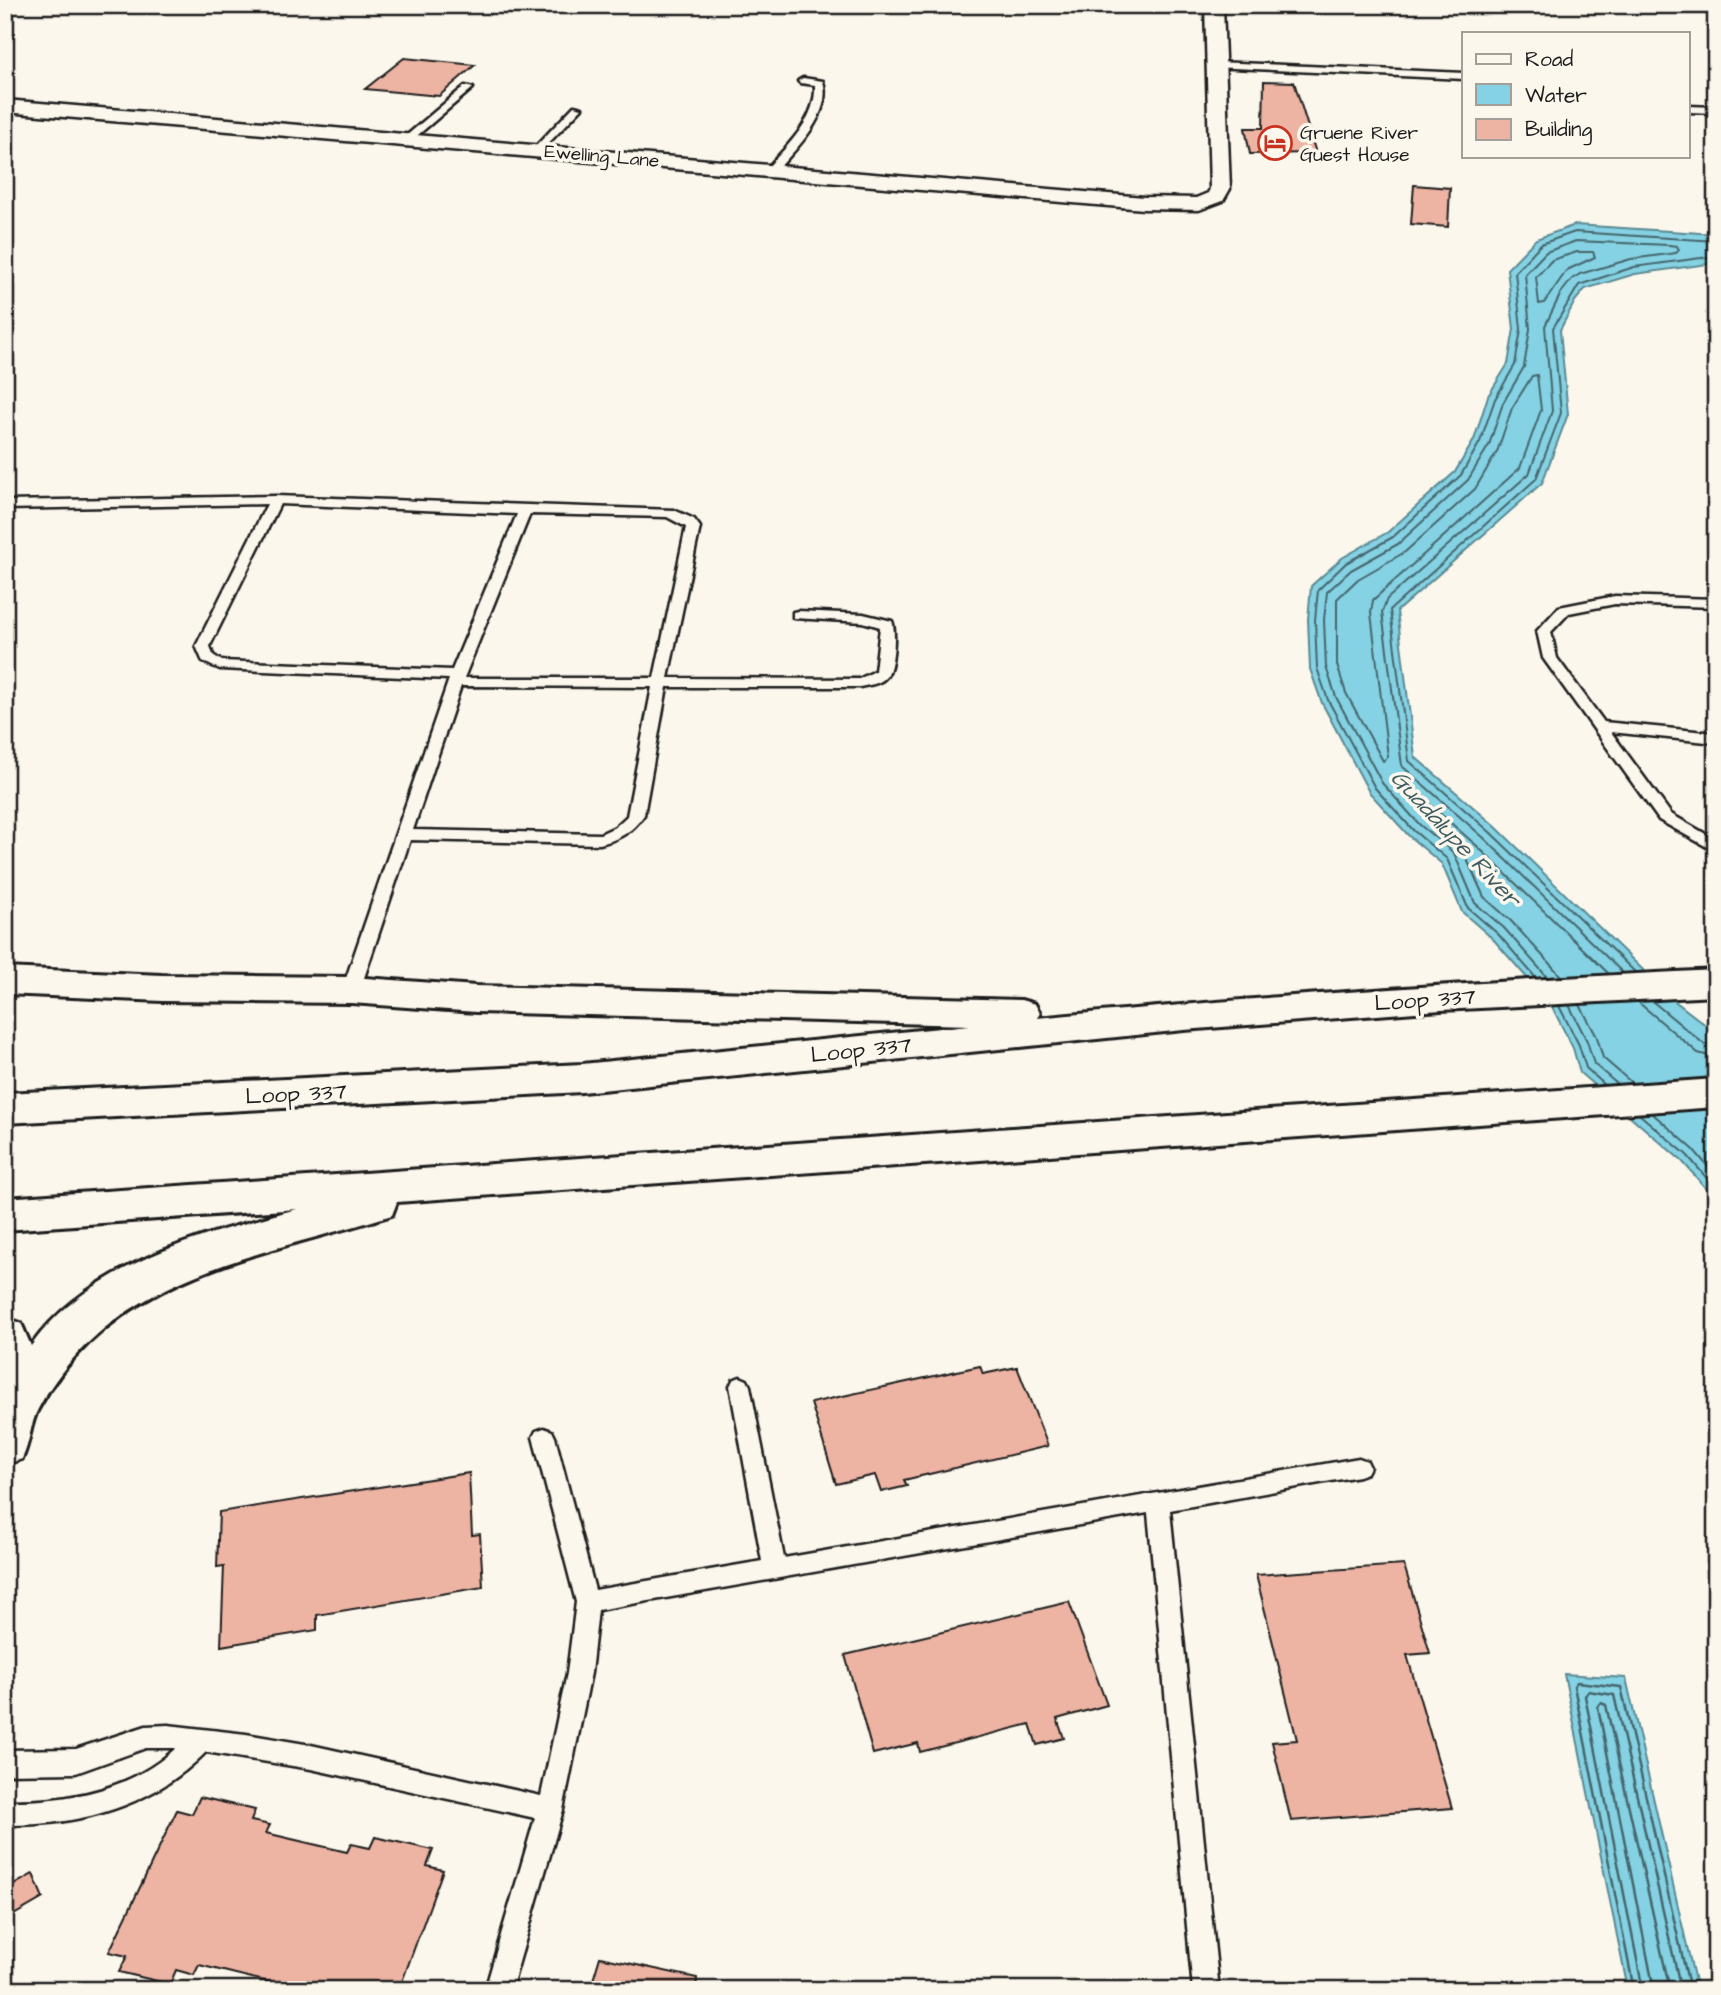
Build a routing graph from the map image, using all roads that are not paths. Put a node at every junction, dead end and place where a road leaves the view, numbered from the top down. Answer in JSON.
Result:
{"nodes":[{"id":1,"x":1214,"y":5,"type":"edge"},
{"id":2,"x":1215,"y":65,"type":"junction"},
{"id":3,"x":1462,"y":76,"type":"edge"},
{"id":4,"x":803,"y":81,"type":"dead end"},
{"id":5,"x":468,"y":88,"type":"dead end"},
{"id":6,"x":5,"y":106,"type":"edge"},
{"id":7,"x":578,"y":108,"type":"dead end"},
{"id":8,"x":1690,"y":109,"type":"edge"},
{"id":9,"x":1716,"y":110,"type":"edge"},
{"id":10,"x":409,"y":138,"type":"junction"},
{"id":11,"x":538,"y":149,"type":"junction"},
{"id":12,"x":772,"y":169,"type":"junction"},
{"id":13,"x":276,"y":500,"type":"junction"},
{"id":14,"x":5,"y":505,"type":"edge"},
{"id":15,"x":525,"y":510,"type":"junction"},
{"id":16,"x":1716,"y":603,"type":"edge"},
{"id":17,"x":798,"y":615,"type":"dead end"},
{"id":18,"x":457,"y":679,"type":"junction"},
{"id":19,"x":660,"y":683,"type":"junction"},
{"id":20,"x":1599,"y":726,"type":"junction"},
{"id":21,"x":1716,"y":738,"type":"edge"},
{"id":22,"x":404,"y":835,"type":"junction"},
{"id":23,"x":1716,"y":847,"type":"edge"},
{"id":24,"x":5,"y":981,"type":"edge"},
{"id":25,"x":1716,"y":983,"type":"edge"},
{"id":26,"x":351,"y":990,"type":"junction"},
{"id":27,"x":1184,"y":1017,"type":"junction"},
{"id":28,"x":1716,"y":1093,"type":"edge"},
{"id":29,"x":5,"y":1108,"type":"edge"},
{"id":30,"x":457,"y":1181,"type":"junction"},
{"id":31,"x":5,"y":1214,"type":"edge"},
{"id":32,"x":5,"y":1336,"type":"edge"},
{"id":33,"x":740,"y":1387,"type":"dead end"},
{"id":34,"x":10,"y":1425,"type":"edge"},
{"id":35,"x":544,"y":1437,"type":"dead end"},
{"id":36,"x":1359,"y":1467,"type":"dead end"},
{"id":37,"x":1158,"y":1503,"type":"junction"},
{"id":38,"x":775,"y":1569,"type":"junction"},
{"id":39,"x":587,"y":1602,"type":"junction"},
{"id":40,"x":200,"y":1741,"type":"junction"},
{"id":41,"x":5,"y":1762,"type":"edge"},
{"id":42,"x":551,"y":1810,"type":"junction"},
{"id":43,"x":5,"y":1813,"type":"edge"},
{"id":44,"x":498,"y":1990,"type":"edge"},
{"id":45,"x":1206,"y":1990,"type":"edge"}],
"edges":[{"from":1,"to":2,"type":"street"},
{"from":2,"to":3,"type":"lane"},
{"from":2,"to":12,"type":"street","name":"Ewelling Lane"},
{"from":4,"to":12,"type":"lane"},
{"from":5,"to":10,"type":"lane"},
{"from":6,"to":10,"type":"street","name":"Ewelling Lane"},
{"from":7,"to":11,"type":"lane"},
{"from":8,"to":9,"type":"lane"},
{"from":10,"to":11,"type":"street","name":"Ewelling Lane"},
{"from":11,"to":12,"type":"street","name":"Ewelling Lane"},
{"from":13,"to":14,"type":"lane"},
{"from":13,"to":15,"type":"lane"},
{"from":13,"to":18,"type":"lane"},
{"from":15,"to":18,"type":"lane"},
{"from":15,"to":19,"type":"lane"},
{"from":16,"to":20,"type":"lane"},
{"from":17,"to":19,"type":"lane"},
{"from":18,"to":19,"type":"lane"},
{"from":18,"to":22,"type":"lane"},
{"from":19,"to":22,"type":"lane"},
{"from":20,"to":21,"type":"lane"},
{"from":20,"to":23,"type":"lane"},
{"from":22,"to":26,"type":"lane"},
{"from":24,"to":26,"type":"main road"},
{"from":25,"to":27,"type":"main road","name":"Loop 337"},
{"from":26,"to":27,"type":"main road"},
{"from":27,"to":29,"type":"main road","name":"Loop 337"},
{"from":28,"to":30,"type":"main road"},
{"from":30,"to":31,"type":"main road"},
{"from":30,"to":34,"type":"main road"},
{"from":32,"to":34,"type":"main road"},
{"from":33,"to":38,"type":"lane"},
{"from":35,"to":39,"type":"lane"},
{"from":36,"to":37,"type":"lane"},
{"from":37,"to":38,"type":"lane"},
{"from":37,"to":45,"type":"lane"},
{"from":38,"to":39,"type":"lane"},
{"from":39,"to":42,"type":"lane"},
{"from":40,"to":41,"type":"lane"},
{"from":40,"to":42,"type":"lane"},
{"from":40,"to":43,"type":"lane"},
{"from":42,"to":44,"type":"lane"}]}
